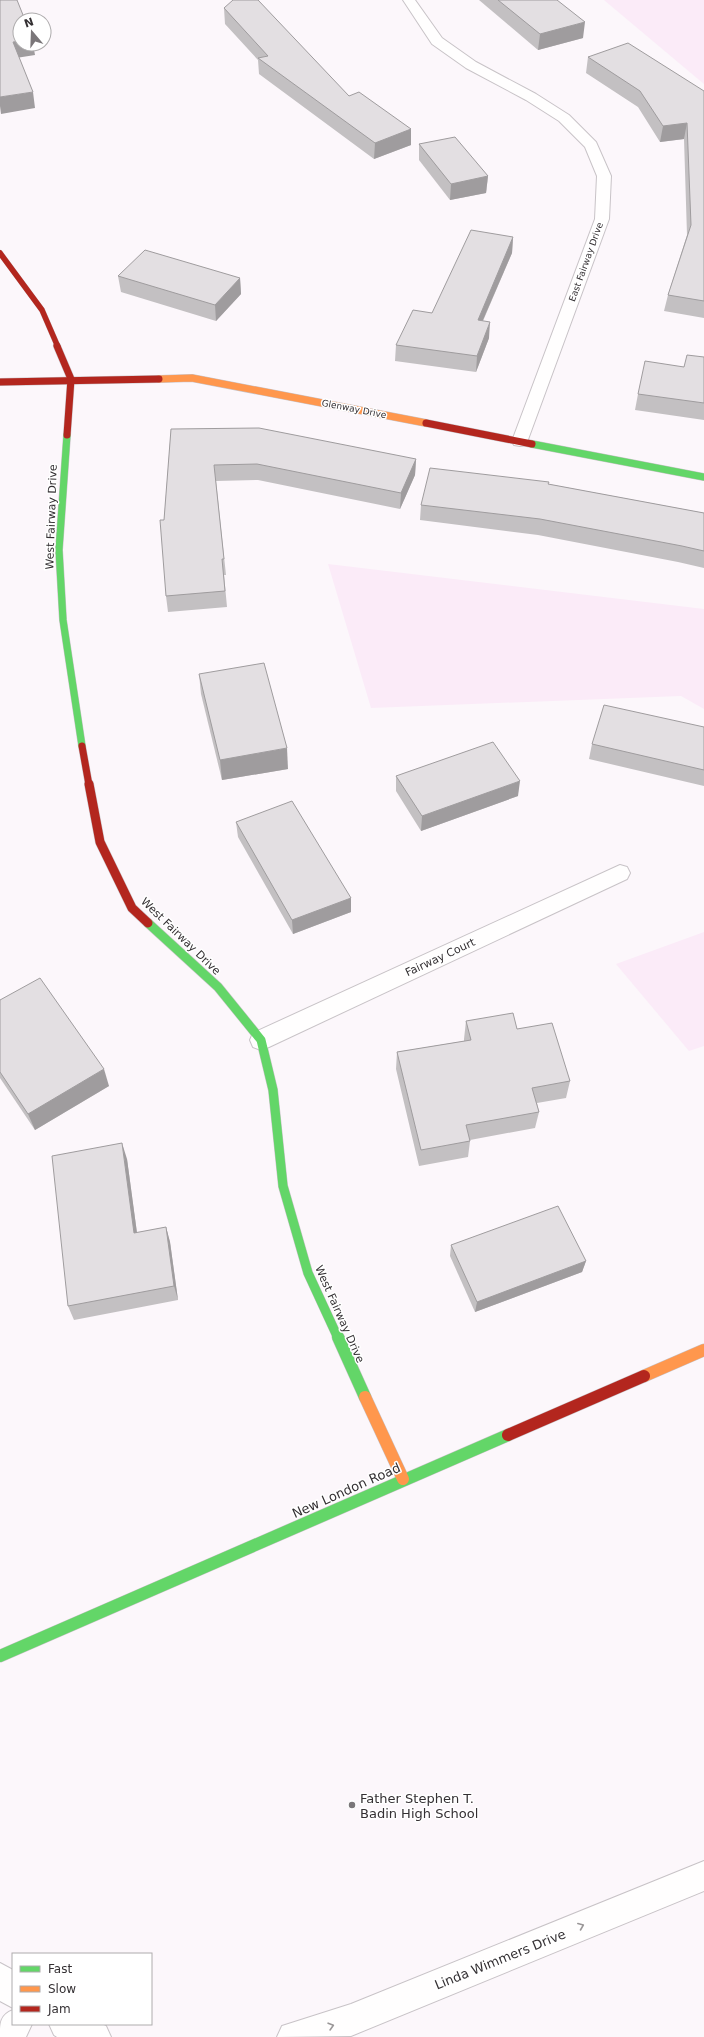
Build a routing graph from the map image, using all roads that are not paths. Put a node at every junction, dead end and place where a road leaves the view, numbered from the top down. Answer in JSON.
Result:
{"nodes":[{"id":1,"x":409,"y":0,"type":"edge"},
{"id":2,"x":0,"y":253,"type":"edge"},
{"id":3,"x":71,"y":380,"type":"junction"},
{"id":4,"x":0,"y":382,"type":"edge"},
{"id":5,"x":520,"y":441,"type":"junction"},
{"id":6,"x":704,"y":477,"type":"edge"},
{"id":7,"x":620,"y":873,"type":"dead end"},
{"id":8,"x":261,"y":1040,"type":"junction"},
{"id":9,"x":704,"y":1350,"type":"edge"},
{"id":10,"x":403,"y":1479,"type":"junction"},
{"id":11,"x":0,"y":1656,"type":"edge"},
{"id":12,"x":704,"y":1876,"type":"edge"},
{"id":13,"x":0,"y":1979,"type":"edge"},
{"id":14,"x":12,"y":1991,"type":"edge"},
{"id":15,"x":15,"y":2025,"type":"edge"},
{"id":16,"x":67,"y":2025,"type":"edge"},
{"id":17,"x":7,"y":2037,"type":"edge"},
{"id":18,"x":95,"y":2037,"type":"edge"},
{"id":19,"x":293,"y":2037,"type":"edge"}],
"edges":[{"from":1,"to":5,"type":"street","name":"East Fairway Drive"},
{"from":2,"to":3,"type":"street","name":"West Fairway Drive"},
{"from":3,"to":4,"type":"street","name":"Glenway Drive"},
{"from":3,"to":5,"type":"street","name":"Glenway Drive"},
{"from":3,"to":8,"type":"street","name":"West Fairway Drive"},
{"from":5,"to":6,"type":"street","name":"Glenway Drive"},
{"from":7,"to":8,"type":"street","name":"Fairway Court"},
{"from":8,"to":10,"type":"street","name":"West Fairway Drive"},
{"from":9,"to":10,"type":"street","name":"New London Road"},
{"from":10,"to":11,"type":"street","name":"New London Road"},
{"from":19,"to":12,"type":"street","name":"Linda Wimmers Drive","one_way":true},
{"from":13,"to":14,"type":"street"},
{"from":15,"to":17,"type":"street"},
{"from":16,"to":18,"type":"street"}]}
